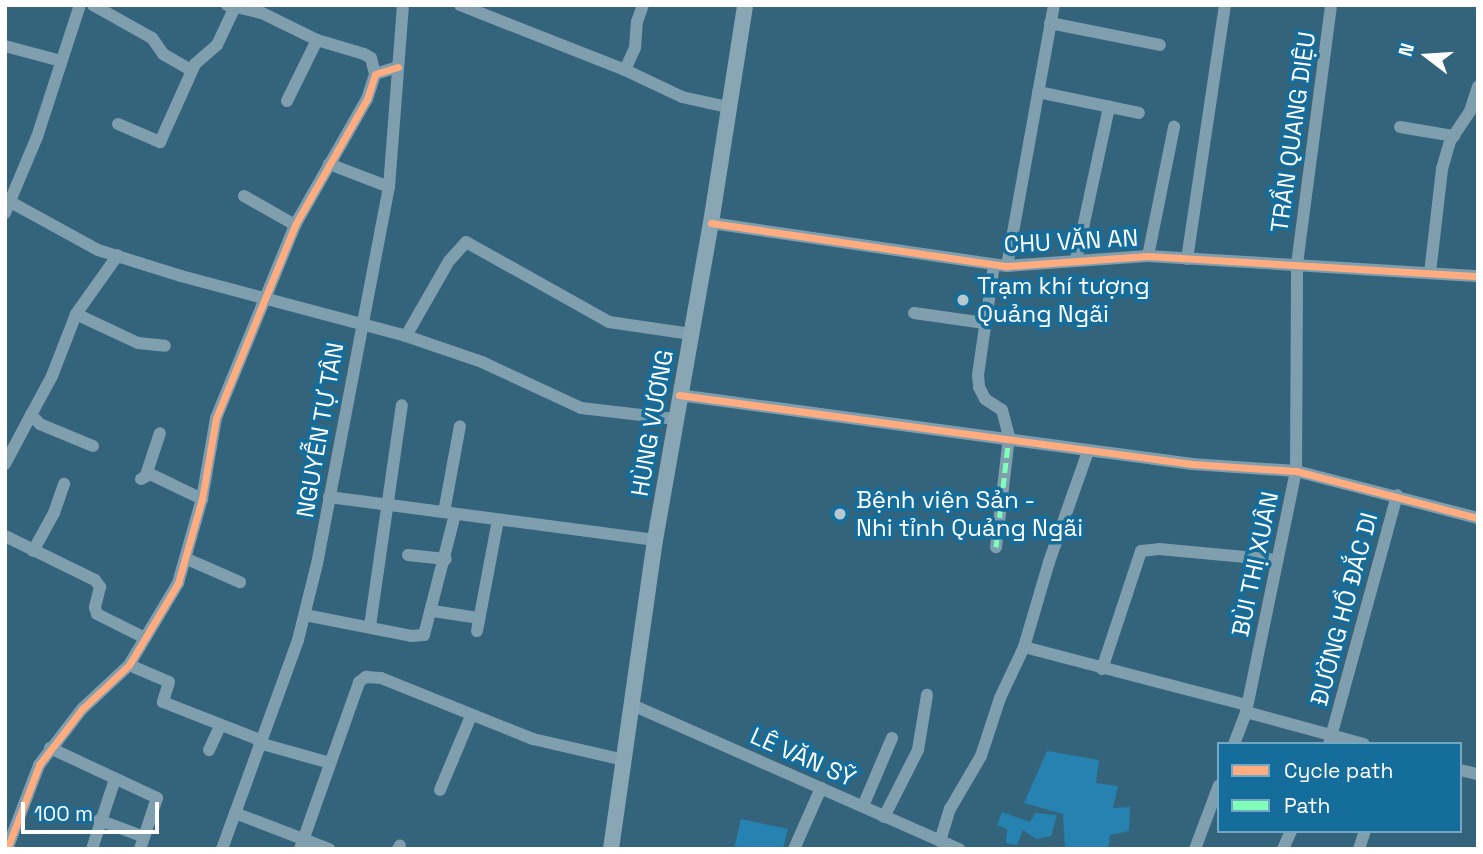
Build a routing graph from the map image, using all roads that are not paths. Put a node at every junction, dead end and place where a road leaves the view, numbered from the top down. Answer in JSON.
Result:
{"nodes":[{"id":1,"x":80,"y":5,"type":"edge"},
{"id":2,"x":93,"y":5,"type":"edge"},
{"id":3,"x":403,"y":5,"type":"edge"},
{"id":4,"x":460,"y":5,"type":"edge"},
{"id":5,"x":643,"y":5,"type":"edge"},
{"id":6,"x":745,"y":5,"type":"edge"},
{"id":7,"x":1054,"y":5,"type":"edge"},
{"id":8,"x":1225,"y":5,"type":"edge"},
{"id":9,"x":1331,"y":5,"type":"edge"},
{"id":10,"x":231,"y":6,"type":"edge"},
{"id":11,"x":1050,"y":23,"type":"junction"},
{"id":12,"x":317,"y":40,"type":"junction"},
{"id":13,"x":1160,"y":45,"type":"dead end"},
{"id":14,"x":5,"y":46,"type":"edge"},
{"id":15,"x":61,"y":61,"type":"junction"},
{"id":16,"x":398,"y":67,"type":"junction"},
{"id":17,"x":191,"y":70,"type":"junction"},
{"id":18,"x":625,"y":70,"type":"junction"},
{"id":19,"x":375,"y":74,"type":"junction"},
{"id":20,"x":1478,"y":86,"type":"edge"},
{"id":21,"x":1038,"y":92,"type":"junction"},
{"id":22,"x":287,"y":101,"type":"dead end"},
{"id":23,"x":727,"y":107,"type":"junction"},
{"id":24,"x":1109,"y":107,"type":"junction"},
{"id":25,"x":1139,"y":113,"type":"dead end"},
{"id":26,"x":118,"y":124,"type":"dead end"},
{"id":27,"x":1174,"y":127,"type":"dead end"},
{"id":28,"x":1400,"y":127,"type":"dead end"},
{"id":29,"x":1454,"y":136,"type":"junction"},
{"id":30,"x":329,"y":164,"type":"junction"},
{"id":31,"x":389,"y":187,"type":"junction"},
{"id":32,"x":244,"y":196,"type":"dead end"},
{"id":33,"x":7,"y":205,"type":"edge"},
{"id":34,"x":711,"y":223,"type":"junction"},
{"id":35,"x":295,"y":225,"type":"junction"},
{"id":36,"x":118,"y":255,"type":"junction"},
{"id":37,"x":1148,"y":256,"type":"junction"},
{"id":38,"x":1187,"y":259,"type":"junction"},
{"id":39,"x":1076,"y":260,"type":"junction"},
{"id":40,"x":1297,"y":264,"type":"junction"},
{"id":41,"x":1001,"y":265,"type":"junction"},
{"id":42,"x":1430,"y":273,"type":"junction"},
{"id":43,"x":1478,"y":276,"type":"edge"},
{"id":44,"x":266,"y":296,"type":"junction"},
{"id":45,"x":914,"y":313,"type":"dead end"},
{"id":46,"x":76,"y":314,"type":"junction"},
{"id":47,"x":984,"y":324,"type":"junction"},
{"id":48,"x":360,"y":326,"type":"junction"},
{"id":49,"x":691,"y":334,"type":"junction"},
{"id":50,"x":406,"y":336,"type":"junction"},
{"id":51,"x":165,"y":346,"type":"dead end"},
{"id":52,"x":679,"y":395,"type":"junction"},
{"id":53,"x":402,"y":405,"type":"dead end"},
{"id":54,"x":31,"y":415,"type":"junction"},
{"id":55,"x":675,"y":419,"type":"junction"},
{"id":56,"x":460,"y":426,"type":"dead end"},
{"id":57,"x":160,"y":433,"type":"dead end"},
{"id":58,"x":1009,"y":437,"type":"junction"},
{"id":59,"x":93,"y":446,"type":"dead end"},
{"id":60,"x":1088,"y":452,"type":"junction"},
{"id":61,"x":5,"y":464,"type":"edge"},
{"id":62,"x":1296,"y":471,"type":"junction"},
{"id":63,"x":64,"y":484,"type":"dead end"},
{"id":64,"x":1397,"y":495,"type":"junction"},
{"id":65,"x":330,"y":497,"type":"junction"},
{"id":66,"x":202,"y":499,"type":"junction"},
{"id":67,"x":390,"y":504,"type":"junction"},
{"id":68,"x":450,"y":513,"type":"junction"},
{"id":69,"x":1475,"y":517,"type":"edge"},
{"id":70,"x":498,"y":520,"type":"junction"},
{"id":71,"x":5,"y":536,"type":"edge"},
{"id":72,"x":655,"y":540,"type":"junction"},
{"id":73,"x":996,"y":547,"type":"dead end"},
{"id":74,"x":33,"y":551,"type":"junction"},
{"id":75,"x":408,"y":555,"type":"dead end"},
{"id":76,"x":187,"y":559,"type":"junction"},
{"id":77,"x":446,"y":559,"type":"junction"},
{"id":78,"x":1277,"y":560,"type":"junction"},
{"id":79,"x":240,"y":582,"type":"dead end"},
{"id":80,"x":433,"y":611,"type":"junction"},
{"id":81,"x":305,"y":615,"type":"junction"},
{"id":82,"x":370,"y":626,"type":"junction"},
{"id":83,"x":145,"y":638,"type":"junction"},
{"id":84,"x":1024,"y":647,"type":"junction"},
{"id":85,"x":129,"y":665,"type":"junction"},
{"id":86,"x":1102,"y":669,"type":"junction"},
{"id":87,"x":927,"y":695,"type":"dead end"},
{"id":88,"x":630,"y":704,"type":"junction"},
{"id":89,"x":1246,"y":708,"type":"junction"},
{"id":90,"x":471,"y":716,"type":"junction"},
{"id":91,"x":220,"y":726,"type":"junction"},
{"id":92,"x":892,"y":738,"type":"dead end"},
{"id":93,"x":1331,"y":739,"type":"edge"},
{"id":94,"x":259,"y":742,"type":"junction"},
{"id":95,"x":1235,"y":742,"type":"edge"},
{"id":96,"x":1351,"y":742,"type":"edge"},
{"id":97,"x":50,"y":748,"type":"junction"},
{"id":98,"x":209,"y":750,"type":"dead end"},
{"id":99,"x":624,"y":760,"type":"junction"},
{"id":100,"x":330,"y":763,"type":"junction"},
{"id":101,"x":115,"y":779,"type":"junction"},
{"id":102,"x":440,"y":789,"type":"dead end"},
{"id":103,"x":821,"y":789,"type":"junction"},
{"id":104,"x":1217,"y":790,"type":"edge"},
{"id":105,"x":863,"y":806,"type":"junction"},
{"id":106,"x":234,"y":813,"type":"junction"},
{"id":107,"x":884,"y":817,"type":"junction"},
{"id":108,"x":99,"y":820,"type":"junction"},
{"id":109,"x":1290,"y":833,"type":"edge"},
{"id":110,"x":940,"y":841,"type":"junction"},
{"id":111,"x":142,"y":843,"type":"edge"},
{"id":112,"x":301,"y":844,"type":"edge"},
{"id":113,"x":7,"y":849,"type":"edge"},
{"id":114,"x":92,"y":849,"type":"edge"},
{"id":115,"x":222,"y":849,"type":"edge"},
{"id":116,"x":329,"y":849,"type":"edge"},
{"id":117,"x":611,"y":849,"type":"edge"},
{"id":118,"x":794,"y":849,"type":"edge"},
{"id":119,"x":960,"y":849,"type":"edge"},
{"id":120,"x":1195,"y":849,"type":"edge"},
{"id":121,"x":1283,"y":849,"type":"edge"}],
"edges":[{"from":1,"to":15,"type":"street"},
{"from":2,"to":17,"type":"street"},
{"from":3,"to":16,"type":"street","name":"NGUYỄN TỰ TÂN"},
{"from":4,"to":18,"type":"street"},
{"from":5,"to":18,"type":"street"},
{"from":6,"to":23,"type":"main road","name":"HÙNG VƯƠNG"},
{"from":7,"to":11,"type":"street"},
{"from":8,"to":38,"type":"street"},
{"from":9,"to":40,"type":"street","name":"TRẦN QUANG DIỆU"},
{"from":10,"to":12,"type":"street"},
{"from":10,"to":17,"type":"street"},
{"from":11,"to":13,"type":"street"},
{"from":11,"to":21,"type":"street"},
{"from":12,"to":19,"type":"street"},
{"from":12,"to":22,"type":"street"},
{"from":14,"to":15,"type":"street"},
{"from":15,"to":33,"type":"street"},
{"from":16,"to":19,"type":"street"},
{"from":16,"to":31,"type":"street","name":"NGUYỄN TỰ TÂN"},
{"from":17,"to":26,"type":"street"},
{"from":18,"to":23,"type":"street"},
{"from":19,"to":30,"type":"street"},
{"from":20,"to":29,"type":"street"},
{"from":21,"to":24,"type":"street"},
{"from":21,"to":41,"type":"street"},
{"from":23,"to":34,"type":"main road","name":"HÙNG VƯƠNG"},
{"from":24,"to":25,"type":"street"},
{"from":24,"to":39,"type":"street"},
{"from":27,"to":37,"type":"street"},
{"from":28,"to":29,"type":"street"},
{"from":29,"to":42,"type":"street"},
{"from":30,"to":31,"type":"street"},
{"from":30,"to":35,"type":"street"},
{"from":31,"to":48,"type":"street","name":"NGUYỄN TỰ TÂN"},
{"from":32,"to":35,"type":"street"},
{"from":33,"to":36,"type":"street"},
{"from":34,"to":41,"type":"street","name":"CHU VĂN AN"},
{"from":34,"to":49,"type":"main road","name":"HÙNG VƯƠNG"},
{"from":35,"to":44,"type":"street"},
{"from":36,"to":44,"type":"street"},
{"from":36,"to":46,"type":"street"},
{"from":37,"to":38,"type":"street","name":"CHU VĂN AN"},
{"from":37,"to":39,"type":"street","name":"CHU VĂN AN"},
{"from":38,"to":40,"type":"street","name":"CHU VĂN AN"},
{"from":39,"to":41,"type":"street","name":"CHU VĂN AN"},
{"from":40,"to":42,"type":"street","name":"CHU VĂN AN"},
{"from":40,"to":62,"type":"street","name":"BÙI THỊ XUÂN"},
{"from":41,"to":47,"type":"street"},
{"from":42,"to":43,"type":"street","name":"CHU VĂN AN"},
{"from":44,"to":48,"type":"street"},
{"from":44,"to":66,"type":"street"},
{"from":45,"to":47,"type":"street"},
{"from":46,"to":51,"type":"street"},
{"from":46,"to":54,"type":"street"},
{"from":47,"to":58,"type":"street"},
{"from":48,"to":50,"type":"street"},
{"from":48,"to":65,"type":"street","name":"NGUYỄN TỰ TÂN"},
{"from":49,"to":50,"type":"street"},
{"from":49,"to":52,"type":"main road","name":"HÙNG VƯƠNG"},
{"from":50,"to":55,"type":"street"},
{"from":52,"to":55,"type":"main road","name":"HÙNG VƯƠNG"},
{"from":52,"to":58,"type":"street"},
{"from":53,"to":67,"type":"street"},
{"from":54,"to":59,"type":"street"},
{"from":54,"to":61,"type":"street"},
{"from":55,"to":72,"type":"main road","name":"HÙNG VƯƠNG"},
{"from":56,"to":68,"type":"street"},
{"from":57,"to":66,"type":"street"},
{"from":58,"to":60,"type":"street"},
{"from":58,"to":73,"type":"street"},
{"from":60,"to":62,"type":"street"},
{"from":60,"to":84,"type":"street"},
{"from":62,"to":64,"type":"street"},
{"from":62,"to":78,"type":"street","name":"BÙI THỊ XUÂN"},
{"from":63,"to":74,"type":"street"},
{"from":64,"to":69,"type":"street"},
{"from":64,"to":93,"type":"street","name":"ĐƯỜNG HỒ ĐẮC DI"},
{"from":65,"to":67,"type":"street"},
{"from":65,"to":81,"type":"street","name":"NGUYỄN TỰ TÂN"},
{"from":66,"to":76,"type":"street"},
{"from":67,"to":68,"type":"street"},
{"from":67,"to":82,"type":"street"},
{"from":68,"to":70,"type":"street"},
{"from":68,"to":77,"type":"street"},
{"from":70,"to":72,"type":"street"},
{"from":70,"to":80,"type":"street"},
{"from":71,"to":74,"type":"street"},
{"from":72,"to":88,"type":"main road","name":"HÙNG VƯƠNG"},
{"from":74,"to":83,"type":"street"},
{"from":75,"to":77,"type":"street"},
{"from":76,"to":79,"type":"street"},
{"from":76,"to":83,"type":"street"},
{"from":77,"to":80,"type":"street"},
{"from":78,"to":86,"type":"street"},
{"from":78,"to":89,"type":"street","name":"BÙI THỊ XUÂN"},
{"from":80,"to":82,"type":"street"},
{"from":81,"to":82,"type":"street"},
{"from":81,"to":94,"type":"street","name":"NGUYỄN TỰ TÂN"},
{"from":83,"to":85,"type":"street"},
{"from":84,"to":86,"type":"street"},
{"from":84,"to":110,"type":"street"},
{"from":85,"to":91,"type":"street"},
{"from":85,"to":97,"type":"street"},
{"from":86,"to":89,"type":"street"},
{"from":87,"to":107,"type":"street"},
{"from":88,"to":99,"type":"main road","name":"HÙNG VƯƠNG"},
{"from":88,"to":103,"type":"street","name":"LÊ VĂN SỸ"},
{"from":89,"to":93,"type":"street"},
{"from":89,"to":95,"type":"street","name":"BÙI THỊ XUÂN"},
{"from":90,"to":99,"type":"street"},
{"from":90,"to":100,"type":"street"},
{"from":90,"to":102,"type":"street"},
{"from":91,"to":94,"type":"street"},
{"from":91,"to":98,"type":"street"},
{"from":92,"to":105,"type":"street"},
{"from":93,"to":96,"type":"street"},
{"from":94,"to":100,"type":"street"},
{"from":94,"to":106,"type":"street","name":"NGUYỄN TỰ TÂN"},
{"from":97,"to":101,"type":"street"},
{"from":97,"to":113,"type":"street"},
{"from":99,"to":117,"type":"main road","name":"HÙNG VƯƠNG"},
{"from":100,"to":112,"type":"street"},
{"from":101,"to":108,"type":"street"},
{"from":101,"to":111,"type":"street"},
{"from":103,"to":105,"type":"street","name":"LÊ VĂN SỸ"},
{"from":103,"to":118,"type":"street"},
{"from":104,"to":120,"type":"street"},
{"from":105,"to":107,"type":"street","name":"LÊ VĂN SỸ"},
{"from":106,"to":112,"type":"street"},
{"from":106,"to":115,"type":"street","name":"NGUYỄN TỰ TÂN"},
{"from":107,"to":110,"type":"street","name":"LÊ VĂN SỸ"},
{"from":108,"to":111,"type":"street"},
{"from":108,"to":114,"type":"street"},
{"from":109,"to":121,"type":"street"},
{"from":110,"to":119,"type":"street","name":"LÊ VĂN SỸ"},
{"from":112,"to":116,"type":"street"}]}
